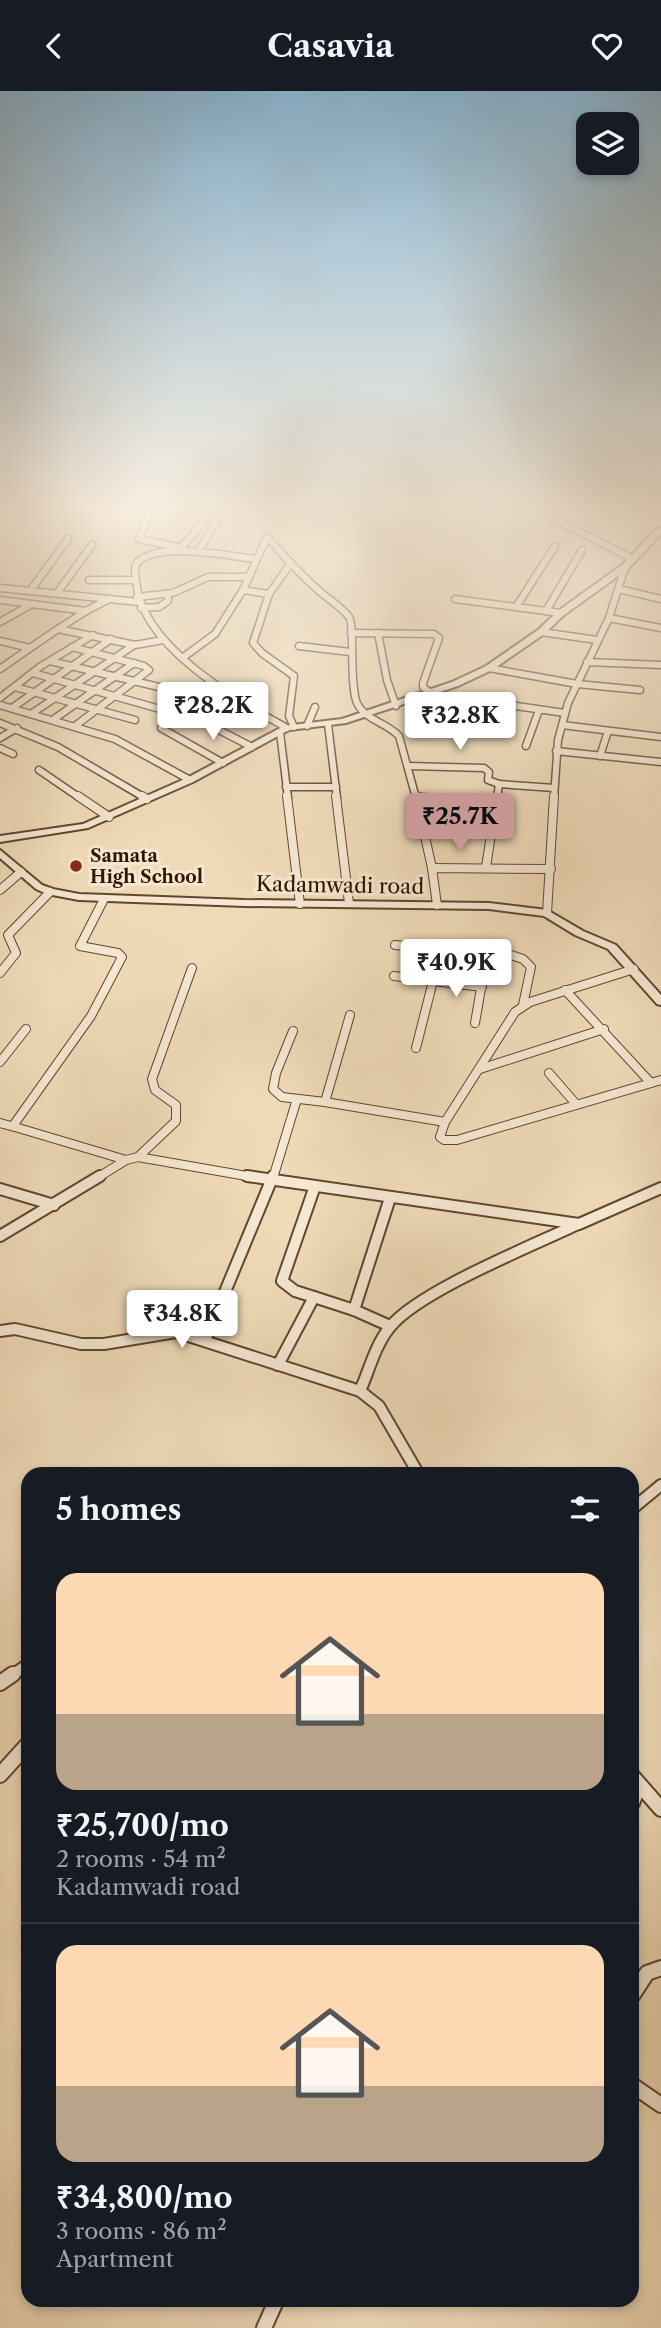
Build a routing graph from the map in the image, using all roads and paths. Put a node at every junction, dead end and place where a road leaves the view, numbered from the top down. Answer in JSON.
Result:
{"nodes":[{"id":1,"x":19,"y":611,"type":"edge"},
{"id":2,"x":86,"y":611,"type":"edge"},
{"id":3,"x":144,"y":611,"type":"edge"},
{"id":4,"x":229,"y":611,"type":"edge"},
{"id":5,"x":263,"y":611,"type":"edge"},
{"id":6,"x":342,"y":611,"type":"edge"},
{"id":7,"x":549,"y":611,"type":"edge"},
{"id":8,"x":611,"y":611,"type":"edge"},
{"id":9,"x":561,"y":613,"type":"joint"},
{"id":10,"x":609,"y":618,"type":"junction"},
{"id":11,"x":0,"y":622,"type":"edge"},
{"id":12,"x":661,"y":628,"type":"edge"},
{"id":13,"x":58,"y":629,"type":"junction"},
{"id":14,"x":541,"y":632,"type":"junction"},
{"id":15,"x":351,"y":633,"type":"junction"},
{"id":16,"x":378,"y":633,"type":"junction"},
{"id":17,"x":93,"y":635,"type":"junction"},
{"id":18,"x":110,"y":639,"type":"junction"},
{"id":19,"x":163,"y":640,"type":"junction"},
{"id":20,"x":597,"y":640,"type":"junction"},
{"id":21,"x":0,"y":641,"type":"edge"},
{"id":22,"x":135,"y":645,"type":"junction"},
{"id":23,"x":299,"y":646,"type":"dead end"},
{"id":24,"x":72,"y":647,"type":"junction"},
{"id":25,"x":30,"y":648,"type":"junction"},
{"id":26,"x":92,"y":652,"type":"junction"},
{"id":27,"x":350,"y":652,"type":"junction"},
{"id":28,"x":186,"y":656,"type":"junction"},
{"id":29,"x":113,"y":657,"type":"junction"},
{"id":30,"x":50,"y":661,"type":"junction"},
{"id":31,"x":587,"y":662,"type":"junction"},
{"id":32,"x":135,"y":663,"type":"junction"},
{"id":33,"x":661,"y":665,"type":"edge"},
{"id":34,"x":73,"y":666,"type":"junction"},
{"id":35,"x":489,"y":668,"type":"junction"},
{"id":36,"x":0,"y":669,"type":"edge"},
{"id":37,"x":93,"y":671,"type":"junction"},
{"id":38,"x":33,"y":673,"type":"junction"},
{"id":39,"x":114,"y":676,"type":"junction"},
{"id":40,"x":54,"y":679,"type":"junction"},
{"id":41,"x":135,"y":682,"type":"junction"},
{"id":42,"x":74,"y":684,"type":"junction"},
{"id":43,"x":577,"y":684,"type":"junction"},
{"id":44,"x":15,"y":687,"type":"junction"},
{"id":45,"x":159,"y":687,"type":"dead end"},
{"id":46,"x":95,"y":690,"type":"junction"},
{"id":47,"x":640,"y":690,"type":"dead end"},
{"id":48,"x":36,"y":692,"type":"junction"},
{"id":49,"x":432,"y":694,"type":"junction"},
{"id":50,"x":114,"y":696,"type":"junction"},
{"id":51,"x":0,"y":698,"type":"edge"},
{"id":52,"x":55,"y":698,"type":"junction"},
{"id":53,"x":76,"y":703,"type":"junction"},
{"id":54,"x":0,"y":705,"type":"edge"},
{"id":55,"x":396,"y":706,"type":"junction"},
{"id":56,"x":316,"y":707,"type":"dead end"},
{"id":57,"x":12,"y":708,"type":"junction"},
{"id":58,"x":96,"y":709,"type":"junction"},
{"id":59,"x":539,"y":710,"type":"junction"},
{"id":60,"x":174,"y":713,"type":"dead end"},
{"id":61,"x":186,"y":713,"type":"dead end"},
{"id":62,"x":565,"y":713,"type":"junction"},
{"id":63,"x":31,"y":714,"type":"junction"},
{"id":64,"x":366,"y":715,"type":"junction"},
{"id":65,"x":54,"y":719,"type":"junction"},
{"id":66,"x":135,"y":720,"type":"dead end"},
{"id":67,"x":0,"y":723,"type":"edge"},
{"id":68,"x":328,"y":724,"type":"junction"},
{"id":69,"x":562,"y":725,"type":"junction"},
{"id":70,"x":75,"y":726,"type":"junction"},
{"id":71,"x":307,"y":726,"type":"junction"},
{"id":72,"x":17,"y":728,"type":"junction"},
{"id":73,"x":161,"y":728,"type":"dead end"},
{"id":74,"x":287,"y":729,"type":"junction"},
{"id":75,"x":608,"y":731,"type":"junction"},
{"id":76,"x":661,"y":737,"type":"edge"},
{"id":77,"x":0,"y":738,"type":"edge"},
{"id":78,"x":526,"y":746,"type":"dead end"},
{"id":79,"x":252,"y":747,"type":"junction"},
{"id":80,"x":0,"y":748,"type":"edge"},
{"id":81,"x":556,"y":751,"type":"junction"},
{"id":82,"x":13,"y":754,"type":"dead end"},
{"id":83,"x":600,"y":756,"type":"junction"},
{"id":84,"x":661,"y":762,"type":"edge"},
{"id":85,"x":223,"y":763,"type":"junction"},
{"id":86,"x":409,"y":766,"type":"junction"},
{"id":87,"x":39,"y":770,"type":"dead end"},
{"id":88,"x":190,"y":780,"type":"junction"},
{"id":89,"x":499,"y":784,"type":"junction"},
{"id":90,"x":286,"y":787,"type":"junction"},
{"id":91,"x":336,"y":787,"type":"junction"},
{"id":92,"x":554,"y":788,"type":"junction"},
{"id":93,"x":416,"y":797,"type":"junction"},
{"id":94,"x":147,"y":799,"type":"junction"},
{"id":95,"x":495,"y":804,"type":"junction"},
{"id":96,"x":109,"y":817,"type":"junction"},
{"id":97,"x":0,"y":839,"type":"edge"},
{"id":98,"x":0,"y":853,"type":"edge"},
{"id":99,"x":486,"y":867,"type":"junction"},
{"id":100,"x":432,"y":868,"type":"junction"},
{"id":101,"x":551,"y":869,"type":"junction"},
{"id":102,"x":21,"y":872,"type":"junction"},
{"id":103,"x":0,"y":890,"type":"edge"},
{"id":104,"x":50,"y":892,"type":"junction"},
{"id":105,"x":104,"y":899,"type":"junction"},
{"id":106,"x":300,"y":904,"type":"junction"},
{"id":107,"x":349,"y":904,"type":"junction"},
{"id":108,"x":437,"y":905,"type":"junction"},
{"id":109,"x":547,"y":913,"type":"junction"},
{"id":110,"x":395,"y":945,"type":"dead end"},
{"id":111,"x":487,"y":954,"type":"junction"},
{"id":112,"x":192,"y":968,"type":"dead end"},
{"id":113,"x":634,"y":969,"type":"junction"},
{"id":114,"x":0,"y":973,"type":"edge"},
{"id":115,"x":394,"y":976,"type":"dead end"},
{"id":116,"x":433,"y":981,"type":"junction"},
{"id":117,"x":482,"y":987,"type":"junction"},
{"id":118,"x":565,"y":990,"type":"junction"},
{"id":119,"x":661,"y":1002,"type":"edge"},
{"id":120,"x":523,"y":1005,"type":"junction"},
{"id":121,"x":350,"y":1015,"type":"dead end"},
{"id":122,"x":475,"y":1023,"type":"dead end"},
{"id":123,"x":26,"y":1029,"type":"dead end"},
{"id":124,"x":604,"y":1030,"type":"junction"},
{"id":125,"x":293,"y":1031,"type":"dead end"},
{"id":126,"x":416,"y":1048,"type":"dead end"},
{"id":127,"x":0,"y":1062,"type":"edge"},
{"id":128,"x":480,"y":1069,"type":"junction"},
{"id":129,"x":549,"y":1073,"type":"dead end"},
{"id":130,"x":656,"y":1081,"type":"edge"},
{"id":131,"x":297,"y":1099,"type":"junction"},
{"id":132,"x":325,"y":1102,"type":"junction"},
{"id":133,"x":576,"y":1104,"type":"junction"},
{"id":134,"x":445,"y":1122,"type":"junction"},
{"id":135,"x":0,"y":1123,"type":"edge"},
{"id":136,"x":15,"y":1127,"type":"junction"},
{"id":137,"x":138,"y":1157,"type":"junction"},
{"id":138,"x":126,"y":1160,"type":"junction"},
{"id":139,"x":272,"y":1181,"type":"junction"},
{"id":140,"x":314,"y":1187,"type":"junction"},
{"id":141,"x":661,"y":1188,"type":"edge"},
{"id":142,"x":0,"y":1189,"type":"edge"},
{"id":143,"x":390,"y":1198,"type":"junction"},
{"id":144,"x":54,"y":1205,"type":"junction"},
{"id":145,"x":579,"y":1224,"type":"junction"},
{"id":146,"x":0,"y":1236,"type":"edge"},
{"id":147,"x":314,"y":1297,"type":"junction"},
{"id":148,"x":354,"y":1310,"type":"junction"},
{"id":149,"x":390,"y":1326,"type":"junction"},
{"id":150,"x":0,"y":1331,"type":"edge"},
{"id":151,"x":205,"y":1340,"type":"junction"},
{"id":152,"x":278,"y":1365,"type":"junction"},
{"id":153,"x":360,"y":1391,"type":"junction"},
{"id":154,"x":414,"y":1467,"type":"edge"},
{"id":155,"x":661,"y":1485,"type":"edge"},
{"id":156,"x":639,"y":1503,"type":"edge"},
{"id":157,"x":21,"y":1669,"type":"edge"},
{"id":158,"x":0,"y":1683,"type":"edge"},
{"id":159,"x":21,"y":1752,"type":"edge"},
{"id":160,"x":0,"y":1775,"type":"edge"},
{"id":161,"x":639,"y":1784,"type":"edge"},
{"id":162,"x":661,"y":1808,"type":"edge"},
{"id":163,"x":661,"y":1968,"type":"edge"},
{"id":164,"x":639,"y":1985,"type":"edge"},
{"id":165,"x":639,"y":2090,"type":"edge"},
{"id":166,"x":661,"y":2105,"type":"edge"},
{"id":167,"x":273,"y":2307,"type":"edge"},
{"id":168,"x":264,"y":2328,"type":"edge"}],
"edges":[{"from":1,"to":11,"type":"street"},
{"from":2,"to":13,"type":"street"},
{"from":3,"to":19,"type":"street"},
{"from":4,"to":28,"type":"street"},
{"from":5,"to":74,"type":"street"},
{"from":6,"to":15,"type":"street"},
{"from":7,"to":9,"type":"street"},
{"from":8,"to":10,"type":"street"},
{"from":9,"to":14,"type":"street"},
{"from":10,"to":12,"type":"street"},
{"from":10,"to":20,"type":"street"},
{"from":13,"to":17,"type":"street"},
{"from":13,"to":25,"type":"street"},
{"from":14,"to":20,"type":"street"},
{"from":14,"to":35,"type":"street"},
{"from":15,"to":16,"type":"street"},
{"from":15,"to":27,"type":"street"},
{"from":16,"to":49,"type":"street"},
{"from":16,"to":55,"type":"street"},
{"from":17,"to":18,"type":"street"},
{"from":17,"to":24,"type":"street"},
{"from":18,"to":22,"type":"street"},
{"from":18,"to":26,"type":"street"},
{"from":19,"to":22,"type":"street"},
{"from":19,"to":28,"type":"street"},
{"from":20,"to":31,"type":"street"},
{"from":21,"to":25,"type":"street"},
{"from":22,"to":29,"type":"street"},
{"from":23,"to":27,"type":"street"},
{"from":24,"to":26,"type":"street"},
{"from":24,"to":30,"type":"street"},
{"from":25,"to":36,"type":"street"},
{"from":26,"to":29,"type":"street"},
{"from":26,"to":34,"type":"street"},
{"from":27,"to":64,"type":"street"},
{"from":28,"to":74,"type":"street"},
{"from":29,"to":32,"type":"street"},
{"from":29,"to":37,"type":"street"},
{"from":30,"to":34,"type":"street"},
{"from":30,"to":38,"type":"street"},
{"from":31,"to":33,"type":"street"},
{"from":31,"to":43,"type":"street"},
{"from":32,"to":39,"type":"street"},
{"from":32,"to":41,"type":"street"},
{"from":34,"to":37,"type":"street"},
{"from":34,"to":40,"type":"street"},
{"from":35,"to":43,"type":"street"},
{"from":35,"to":49,"type":"street"},
{"from":37,"to":39,"type":"street"},
{"from":37,"to":42,"type":"street"},
{"from":38,"to":40,"type":"street"},
{"from":38,"to":44,"type":"street"},
{"from":39,"to":41,"type":"street"},
{"from":39,"to":46,"type":"street"},
{"from":40,"to":42,"type":"street"},
{"from":40,"to":48,"type":"street"},
{"from":41,"to":45,"type":"street"},
{"from":41,"to":50,"type":"street"},
{"from":42,"to":46,"type":"street"},
{"from":42,"to":52,"type":"street"},
{"from":43,"to":47,"type":"street"},
{"from":43,"to":62,"type":"street"},
{"from":44,"to":48,"type":"street"},
{"from":44,"to":51,"type":"street"},
{"from":46,"to":50,"type":"street"},
{"from":46,"to":53,"type":"street"},
{"from":48,"to":52,"type":"street"},
{"from":48,"to":57,"type":"street"},
{"from":49,"to":55,"type":"street"},
{"from":49,"to":59,"type":"street"},
{"from":50,"to":58,"type":"street"},
{"from":50,"to":60,"type":"street"},
{"from":52,"to":53,"type":"street"},
{"from":52,"to":63,"type":"street"},
{"from":53,"to":58,"type":"street"},
{"from":53,"to":65,"type":"street"},
{"from":54,"to":57,"type":"street"},
{"from":55,"to":64,"type":"street"},
{"from":56,"to":71,"type":"street"},
{"from":57,"to":63,"type":"street"},
{"from":58,"to":66,"type":"street"},
{"from":58,"to":70,"type":"street"},
{"from":59,"to":62,"type":"street"},
{"from":59,"to":78,"type":"street"},
{"from":61,"to":79,"type":"street"},
{"from":62,"to":69,"type":"street"},
{"from":63,"to":65,"type":"street"},
{"from":64,"to":68,"type":"street"},
{"from":64,"to":86,"type":"street"},
{"from":65,"to":70,"type":"street"},
{"from":67,"to":72,"type":"street"},
{"from":68,"to":71,"type":"street"},
{"from":68,"to":91,"type":"street"},
{"from":69,"to":75,"type":"street"},
{"from":69,"to":81,"type":"street"},
{"from":70,"to":88,"type":"street"},
{"from":71,"to":74,"type":"street"},
{"from":72,"to":77,"type":"street"},
{"from":72,"to":94,"type":"street"},
{"from":73,"to":85,"type":"street"},
{"from":74,"to":79,"type":"street"},
{"from":74,"to":90,"type":"street"},
{"from":75,"to":76,"type":"street"},
{"from":75,"to":83,"type":"street"},
{"from":79,"to":85,"type":"street"},
{"from":80,"to":82,"type":"street"},
{"from":81,"to":83,"type":"street"},
{"from":81,"to":92,"type":"street"},
{"from":83,"to":84,"type":"street"},
{"from":85,"to":88,"type":"street"},
{"from":86,"to":89,"type":"street"},
{"from":86,"to":93,"type":"street"},
{"from":87,"to":96,"type":"street"},
{"from":88,"to":94,"type":"street"},
{"from":89,"to":92,"type":"street"},
{"from":89,"to":95,"type":"street"},
{"from":90,"to":91,"type":"street"},
{"from":90,"to":106,"type":"street"},
{"from":91,"to":107,"type":"street"},
{"from":92,"to":101,"type":"street"},
{"from":93,"to":95,"type":"street"},
{"from":93,"to":100,"type":"street"},
{"from":94,"to":96,"type":"street"},
{"from":95,"to":99,"type":"street"},
{"from":96,"to":97,"type":"street"},
{"from":98,"to":102,"type":"street","name":"Kadamwadi road"},
{"from":99,"to":100,"type":"street"},
{"from":99,"to":101,"type":"street"},
{"from":100,"to":108,"type":"street"},
{"from":101,"to":109,"type":"street"},
{"from":102,"to":103,"type":"street"},
{"from":102,"to":104,"type":"street","name":"Kadamwadi road"},
{"from":104,"to":105,"type":"street","name":"Kadamwadi road"},
{"from":104,"to":114,"type":"street"},
{"from":105,"to":106,"type":"street","name":"Kadamwadi road"},
{"from":105,"to":136,"type":"street"},
{"from":106,"to":107,"type":"street","name":"Kadamwadi road"},
{"from":107,"to":108,"type":"street","name":"Kadamwadi road"},
{"from":108,"to":109,"type":"street","name":"Kadamwadi road"},
{"from":109,"to":113,"type":"street","name":"Kadamwadi road"},
{"from":110,"to":111,"type":"street"},
{"from":111,"to":117,"type":"street"},
{"from":111,"to":120,"type":"street"},
{"from":112,"to":137,"type":"street"},
{"from":113,"to":118,"type":"street"},
{"from":113,"to":119,"type":"street","name":"Kadamwadi road"},
{"from":115,"to":116,"type":"street"},
{"from":116,"to":117,"type":"street"},
{"from":116,"to":126,"type":"street"},
{"from":117,"to":122,"type":"street"},
{"from":118,"to":120,"type":"street"},
{"from":118,"to":124,"type":"street"},
{"from":120,"to":128,"type":"street"},
{"from":121,"to":132,"type":"street"},
{"from":123,"to":127,"type":"street"},
{"from":124,"to":128,"type":"street"},
{"from":124,"to":130,"type":"street"},
{"from":125,"to":131,"type":"street"},
{"from":128,"to":134,"type":"street"},
{"from":129,"to":133,"type":"street"},
{"from":130,"to":133,"type":"street"},
{"from":131,"to":132,"type":"street"},
{"from":131,"to":139,"type":"street"},
{"from":132,"to":134,"type":"street"},
{"from":133,"to":134,"type":"street"},
{"from":135,"to":136,"type":"street"},
{"from":136,"to":138,"type":"street"},
{"from":137,"to":138,"type":"street"},
{"from":137,"to":139,"type":"street"},
{"from":138,"to":144,"type":"street"},
{"from":139,"to":140,"type":"street"},
{"from":139,"to":151,"type":"street"},
{"from":140,"to":143,"type":"street"},
{"from":140,"to":147,"type":"street"},
{"from":141,"to":145,"type":"street"},
{"from":142,"to":144,"type":"street"},
{"from":143,"to":145,"type":"street"},
{"from":143,"to":148,"type":"street"},
{"from":144,"to":146,"type":"street"},
{"from":145,"to":149,"type":"street"},
{"from":147,"to":148,"type":"street"},
{"from":147,"to":152,"type":"street"},
{"from":148,"to":149,"type":"street"},
{"from":149,"to":153,"type":"street"},
{"from":150,"to":151,"type":"street"},
{"from":151,"to":152,"type":"street"},
{"from":152,"to":153,"type":"street"},
{"from":153,"to":154,"type":"street"},
{"from":155,"to":156,"type":"street"},
{"from":157,"to":158,"type":"street"},
{"from":159,"to":160,"type":"street"},
{"from":161,"to":162,"type":"street"},
{"from":163,"to":164,"type":"street"},
{"from":165,"to":166,"type":"street"},
{"from":167,"to":168,"type":"street"}]}
